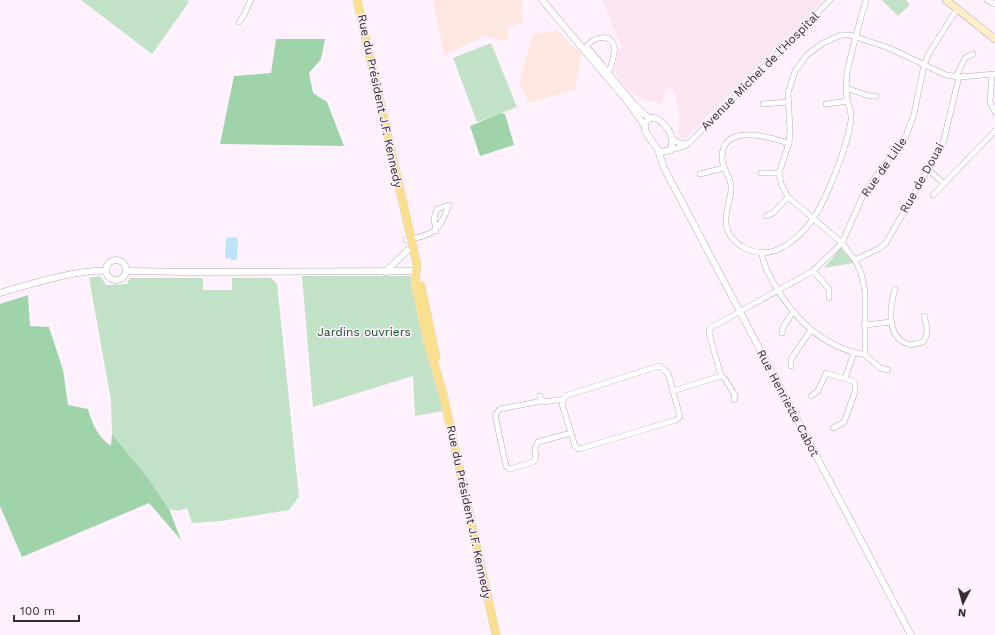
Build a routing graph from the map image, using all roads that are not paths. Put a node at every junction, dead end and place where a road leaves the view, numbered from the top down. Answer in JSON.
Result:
{"nodes":[{"id":1,"x":251,"y":0,"type":"edge"},
{"id":2,"x":357,"y":0,"type":"edge"},
{"id":3,"x":542,"y":0,"type":"edge"},
{"id":4,"x":830,"y":0,"type":"edge"},
{"id":5,"x":866,"y":0,"type":"edge"},
{"id":6,"x":946,"y":0,"type":"edge"},
{"id":7,"x":986,"y":0,"type":"edge"},
{"id":8,"x":995,"y":4,"type":"edge"},
{"id":9,"x":957,"y":9,"type":"junction"},
{"id":10,"x":239,"y":22,"type":"dead end"},
{"id":11,"x":569,"y":30,"type":"junction"},
{"id":12,"x":857,"y":36,"type":"junction"},
{"id":13,"x":995,"y":39,"type":"edge"},
{"id":14,"x":586,"y":47,"type":"junction"},
{"id":15,"x":973,"y":54,"type":"dead end"},
{"id":16,"x":589,"y":56,"type":"junction"},
{"id":17,"x":924,"y":65,"type":"junction"},
{"id":18,"x":608,"y":72,"type":"junction"},
{"id":19,"x":993,"y":74,"type":"edge"},
{"id":20,"x":957,"y":77,"type":"junction"},
{"id":21,"x":846,"y":88,"type":"junction"},
{"id":22,"x":876,"y":96,"type":"dead end"},
{"id":23,"x":848,"y":101,"type":"junction"},
{"id":24,"x":788,"y":102,"type":"junction"},
{"id":25,"x":763,"y":104,"type":"dead end"},
{"id":26,"x":826,"y":104,"type":"dead end"},
{"id":27,"x":995,"y":112,"type":"edge"},
{"id":28,"x":650,"y":118,"type":"junction"},
{"id":29,"x":644,"y":125,"type":"junction"},
{"id":30,"x":995,"y":132,"type":"edge"},
{"id":31,"x":673,"y":139,"type":"junction"},
{"id":32,"x":689,"y":142,"type":"junction"},
{"id":33,"x":789,"y":143,"type":"junction"},
{"id":34,"x":658,"y":150,"type":"junction"},
{"id":35,"x":669,"y":150,"type":"junction"},
{"id":36,"x":724,"y":168,"type":"junction"},
{"id":37,"x":929,"y":170,"type":"junction"},
{"id":38,"x":666,"y":172,"type":"junction"},
{"id":39,"x":760,"y":173,"type":"dead end"},
{"id":40,"x":779,"y":173,"type":"junction"},
{"id":41,"x":700,"y":174,"type":"dead end"},
{"id":42,"x":944,"y":184,"type":"junction"},
{"id":43,"x":933,"y":195,"type":"dead end"},
{"id":44,"x":788,"y":197,"type":"junction"},
{"id":45,"x":766,"y":216,"type":"dead end"},
{"id":46,"x":812,"y":219,"type":"junction"},
{"id":47,"x":436,"y":231,"type":"junction"},
{"id":48,"x":409,"y":240,"type":"junction"},
{"id":49,"x":842,"y":243,"type":"junction"},
{"id":50,"x":408,"y":250,"type":"junction"},
{"id":51,"x":762,"y":254,"type":"junction"},
{"id":52,"x":856,"y":260,"type":"junction"},
{"id":53,"x":105,"y":271,"type":"junction"},
{"id":54,"x":126,"y":271,"type":"junction"},
{"id":55,"x":415,"y":271,"type":"junction"},
{"id":56,"x":813,"y":271,"type":"junction"},
{"id":57,"x":385,"y":272,"type":"junction"},
{"id":58,"x":895,"y":289,"type":"dead end"},
{"id":59,"x":778,"y":290,"type":"junction"},
{"id":60,"x":0,"y":293,"type":"edge"},
{"id":61,"x":829,"y":298,"type":"dead end"},
{"id":62,"x":739,"y":311,"type":"junction"},
{"id":63,"x":793,"y":312,"type":"junction"},
{"id":64,"x":924,"y":316,"type":"dead end"},
{"id":65,"x":891,"y":322,"type":"junction"},
{"id":66,"x":864,"y":325,"type":"junction"},
{"id":67,"x":811,"y":330,"type":"junction"},
{"id":68,"x":782,"y":333,"type":"dead end"},
{"id":69,"x":854,"y":353,"type":"junction"},
{"id":70,"x":865,"y":355,"type":"junction"},
{"id":71,"x":791,"y":366,"type":"dead end"},
{"id":72,"x":888,"y":370,"type":"dead end"},
{"id":73,"x":721,"y":376,"type":"junction"},
{"id":74,"x":845,"y":378,"type":"junction"},
{"id":75,"x":673,"y":391,"type":"junction"},
{"id":76,"x":810,"y":396,"type":"dead end"},
{"id":77,"x":562,"y":400,"type":"junction"},
{"id":78,"x":734,"y":400,"type":"dead end"},
{"id":79,"x":833,"y":428,"type":"dead end"},
{"id":80,"x":570,"y":433,"type":"junction"},
{"id":81,"x":496,"y":635,"type":"edge"},
{"id":82,"x":911,"y":635,"type":"edge"}],
"edges":[{"from":1,"to":10,"type":"street"},
{"from":2,"to":48,"type":"main road","name":"Rue du Président J.F. Kennedy"},
{"from":3,"to":11,"type":"street"},
{"from":4,"to":32,"type":"street","name":"Avenue Michel de l'Hospital"},
{"from":5,"to":12,"type":"street"},
{"from":6,"to":9,"type":"main road"},
{"from":7,"to":8,"type":"street"},
{"from":9,"to":13,"type":"main road"},
{"from":9,"to":17,"type":"street","name":"Rue de Lille"},
{"from":11,"to":14,"type":"street"},
{"from":11,"to":16,"type":"street"},
{"from":12,"to":17,"type":"street"},
{"from":12,"to":21,"type":"street"},
{"from":12,"to":24,"type":"street"},
{"from":14,"to":18,"type":"street"},
{"from":14,"to":18,"type":"street"},
{"from":15,"to":20,"type":"street","name":"Rue de Douai"},
{"from":16,"to":18,"type":"street"},
{"from":16,"to":29,"type":"street"},
{"from":17,"to":20,"type":"street"},
{"from":17,"to":49,"type":"street","name":"Rue de Lille"},
{"from":18,"to":28,"type":"street"},
{"from":19,"to":20,"type":"street"},
{"from":19,"to":27,"type":"street"},
{"from":20,"to":37,"type":"street","name":"Rue de Douai"},
{"from":21,"to":22,"type":"street"},
{"from":21,"to":23,"type":"street"},
{"from":23,"to":26,"type":"street"},
{"from":23,"to":46,"type":"street"},
{"from":24,"to":25,"type":"street"},
{"from":24,"to":33,"type":"street"},
{"from":28,"to":29,"type":"street"},
{"from":28,"to":31,"type":"street"},
{"from":29,"to":34,"type":"street","name":"Rue Henriette Cabot"},
{"from":30,"to":42,"type":"street"},
{"from":31,"to":32,"type":"street"},
{"from":31,"to":35,"type":"street"},
{"from":32,"to":35,"type":"street","name":"Avenue Michel de l'Hospital"},
{"from":33,"to":36,"type":"street"},
{"from":33,"to":40,"type":"street"},
{"from":34,"to":35,"type":"street"},
{"from":34,"to":38,"type":"street","name":"Rue Henriette Cabot"},
{"from":35,"to":38,"type":"street"},
{"from":36,"to":41,"type":"street"},
{"from":36,"to":51,"type":"street"},
{"from":37,"to":42,"type":"street"},
{"from":37,"to":52,"type":"street","name":"Rue de Douai"},
{"from":38,"to":62,"type":"street","name":"Rue Henriette Cabot"},
{"from":39,"to":40,"type":"street"},
{"from":40,"to":44,"type":"street"},
{"from":42,"to":43,"type":"street"},
{"from":44,"to":45,"type":"street"},
{"from":44,"to":46,"type":"street"},
{"from":46,"to":49,"type":"street"},
{"from":46,"to":51,"type":"street"},
{"from":47,"to":47,"type":"street"},
{"from":47,"to":48,"type":"street"},
{"from":48,"to":50,"type":"main road","name":"Rue du Président J.F. Kennedy"},
{"from":48,"to":55,"type":"main road","name":"Rue du Président J.F. Kennedy"},
{"from":49,"to":52,"type":"street"},
{"from":49,"to":56,"type":"street","name":"Rue de Lille"},
{"from":50,"to":55,"type":"main road","name":"Rue du Président J.F. Kennedy"},
{"from":50,"to":57,"type":"street"},
{"from":51,"to":59,"type":"street"},
{"from":52,"to":66,"type":"street"},
{"from":53,"to":54,"type":"street"},
{"from":53,"to":54,"type":"street"},
{"from":53,"to":60,"type":"street"},
{"from":54,"to":57,"type":"street"},
{"from":55,"to":57,"type":"street"},
{"from":55,"to":81,"type":"main road","name":"Rue du Président J.F. Kennedy"},
{"from":56,"to":59,"type":"street","name":"Rue de Lille"},
{"from":56,"to":61,"type":"street"},
{"from":58,"to":65,"type":"street"},
{"from":59,"to":62,"type":"street","name":"Rue de Lille"},
{"from":59,"to":63,"type":"street"},
{"from":62,"to":73,"type":"street","name":"Rue de Lille"},
{"from":62,"to":82,"type":"street","name":"Rue Henriette Cabot"},
{"from":63,"to":67,"type":"street"},
{"from":63,"to":68,"type":"street"},
{"from":64,"to":65,"type":"street"},
{"from":65,"to":66,"type":"street"},
{"from":66,"to":70,"type":"street"},
{"from":67,"to":69,"type":"street"},
{"from":67,"to":71,"type":"street"},
{"from":69,"to":70,"type":"street"},
{"from":69,"to":74,"type":"street"},
{"from":70,"to":72,"type":"street"},
{"from":73,"to":75,"type":"street"},
{"from":73,"to":78,"type":"street"},
{"from":74,"to":76,"type":"street"},
{"from":74,"to":79,"type":"street"},
{"from":75,"to":77,"type":"street"},
{"from":75,"to":80,"type":"street"},
{"from":77,"to":80,"type":"street"},
{"from":77,"to":80,"type":"street"}]}
